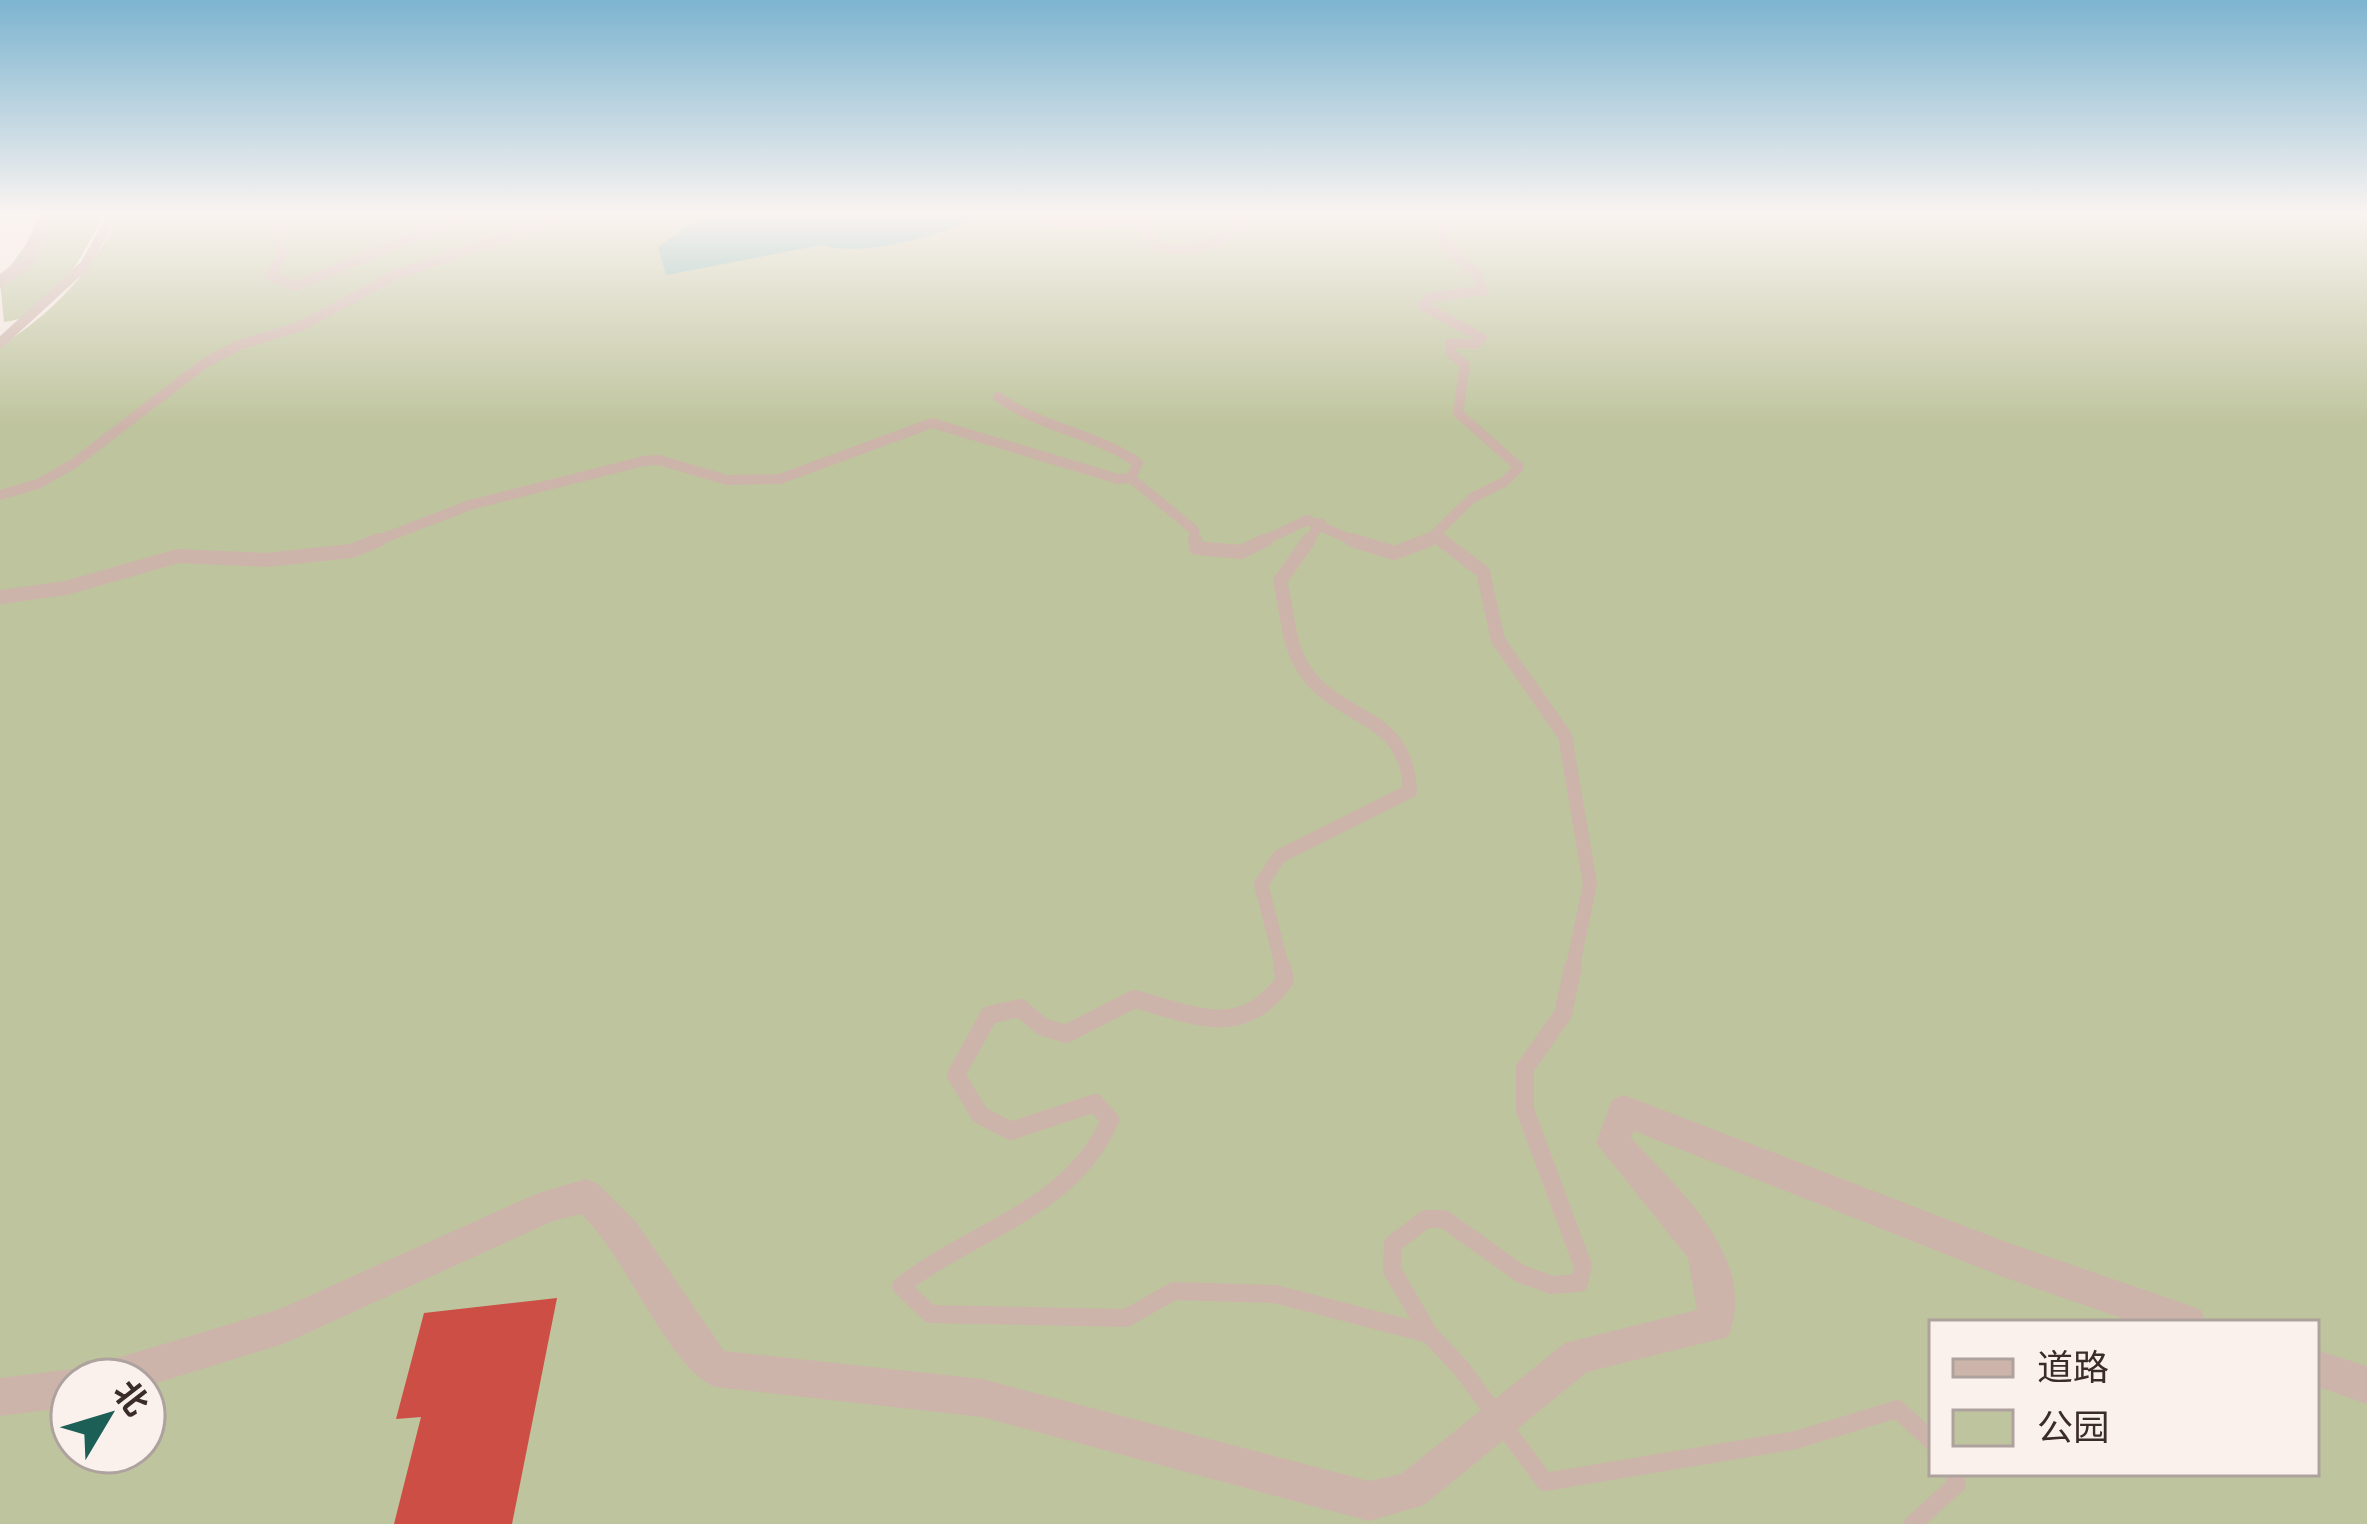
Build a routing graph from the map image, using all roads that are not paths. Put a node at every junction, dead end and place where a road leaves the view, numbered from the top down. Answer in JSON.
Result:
{"nodes":[{"id":1,"x":64,"y":284,"type":"edge"},
{"id":2,"x":372,"y":284,"type":"edge"},
{"id":3,"x":1481,"y":284,"type":"edge"},
{"id":4,"x":0,"y":343,"type":"edge"},
{"id":5,"x":998,"y":397,"type":"dead end"},
{"id":6,"x":1131,"y":478,"type":"junction"},
{"id":7,"x":0,"y":496,"type":"edge"},
{"id":8,"x":1321,"y":523,"type":"junction"},
{"id":9,"x":1434,"y":535,"type":"junction"},
{"id":10,"x":0,"y":597,"type":"edge"},
{"id":11,"x":2179,"y":1320,"type":"edge"},
{"id":12,"x":1430,"y":1334,"type":"junction"},
{"id":13,"x":168,"y":1361,"type":"edge"},
{"id":14,"x":2319,"y":1369,"type":"edge"},
{"id":15,"x":2367,"y":1385,"type":"edge"},
{"id":16,"x":48,"y":1391,"type":"edge"},
{"id":17,"x":0,"y":1396,"type":"edge"},
{"id":18,"x":1929,"y":1438,"type":"edge"},
{"id":19,"x":1954,"y":1476,"type":"edge"},
{"id":20,"x":1913,"y":1524,"type":"edge"}],
"edges":[{"from":1,"to":4,"type":"lane"},
{"from":2,"to":7,"type":"lane"},
{"from":3,"to":9,"type":"lane"},
{"from":5,"to":6,"type":"lane"},
{"from":6,"to":8,"type":"lane"},
{"from":6,"to":10,"type":"lane"},
{"from":8,"to":9,"type":"lane"},
{"from":8,"to":12,"type":"lane"},
{"from":9,"to":12,"type":"lane"},
{"from":11,"to":13,"type":"street"},
{"from":12,"to":18,"type":"lane","bridge":true},
{"from":14,"to":15,"type":"street"},
{"from":16,"to":17,"type":"street"},
{"from":19,"to":20,"type":"lane"}]}
